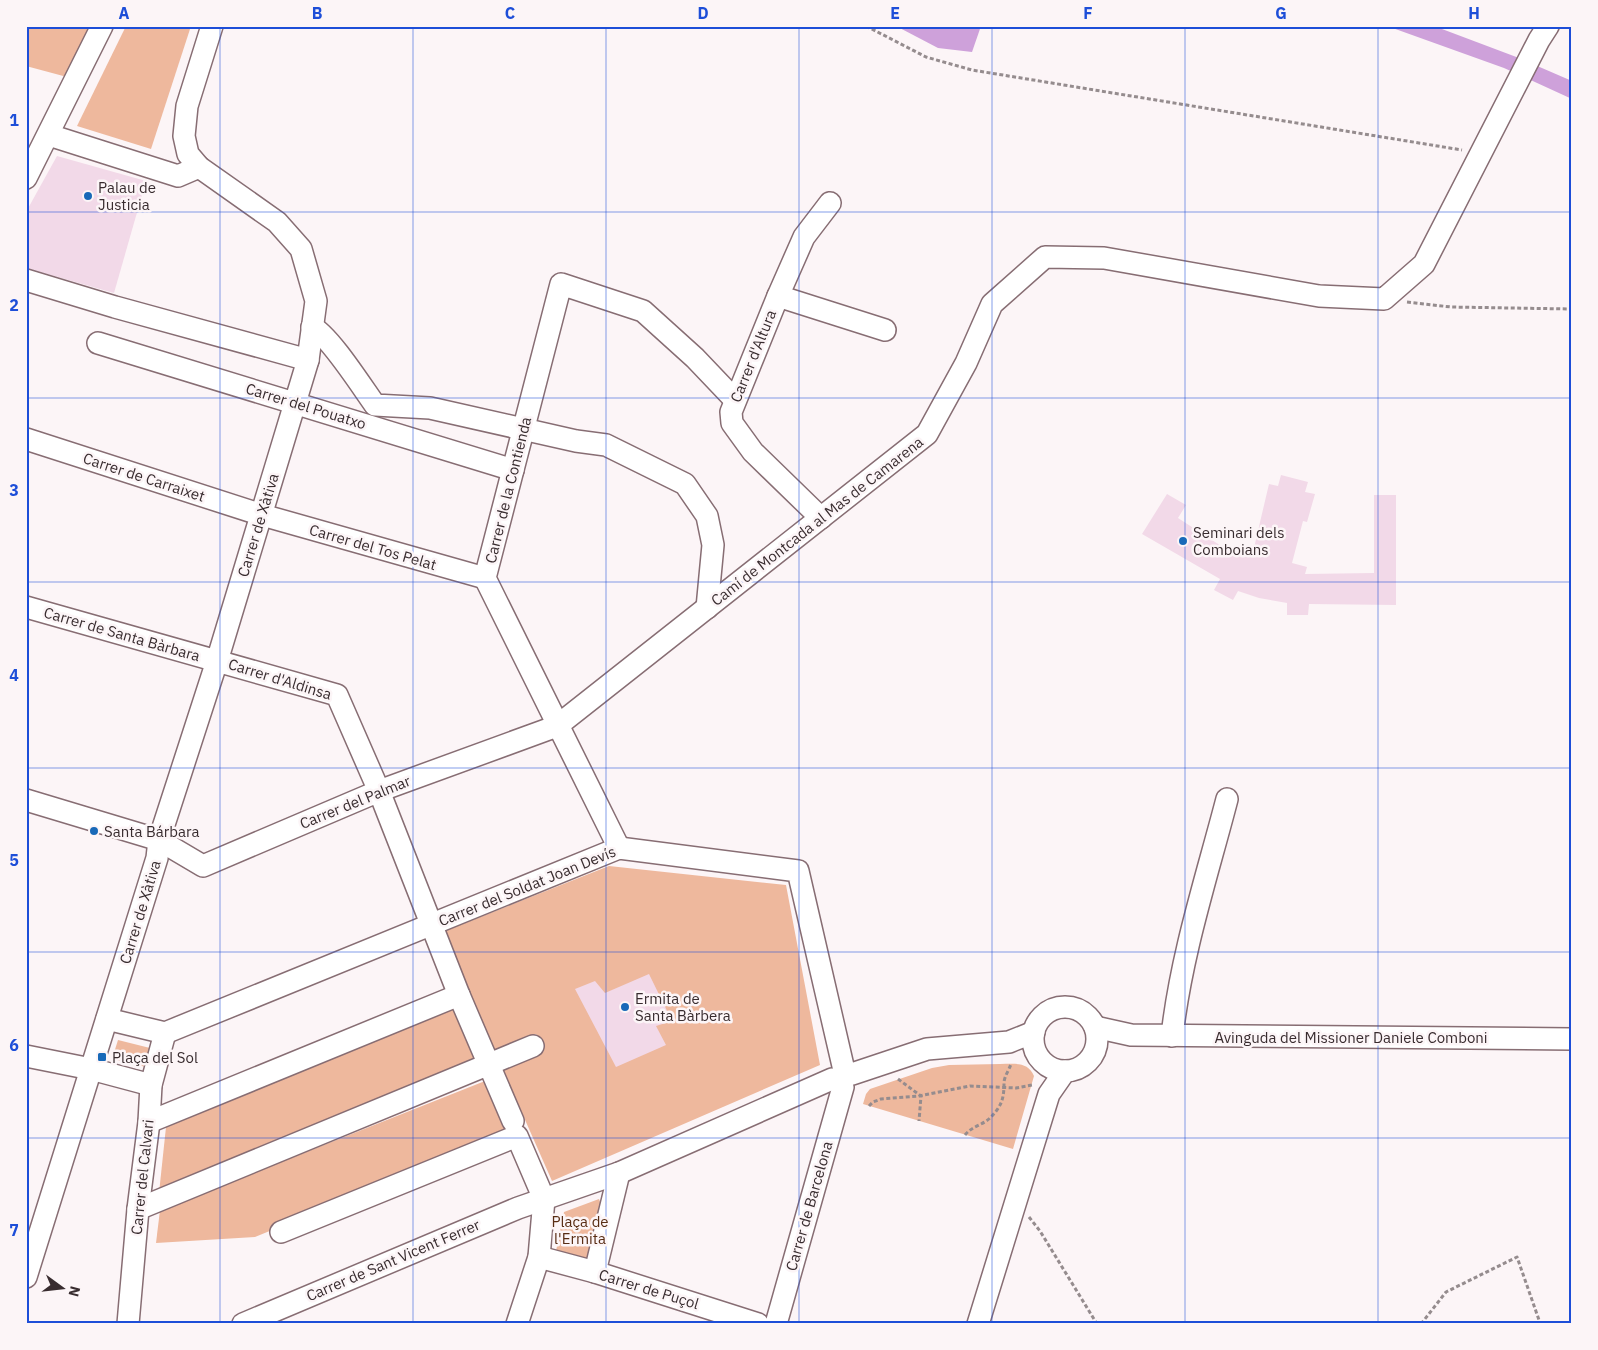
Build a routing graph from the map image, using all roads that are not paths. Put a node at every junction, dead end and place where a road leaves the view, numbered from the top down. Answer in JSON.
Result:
{"nodes":[{"id":1,"x":102,"y":26,"type":"edge"},
{"id":2,"x":212,"y":26,"type":"edge"},
{"id":3,"x":1548,"y":26,"type":"edge"},
{"id":4,"x":49,"y":135,"type":"junction"},
{"id":5,"x":198,"y":167,"type":"junction"},
{"id":6,"x":26,"y":178,"type":"edge"},
{"id":7,"x":830,"y":203,"type":"dead end"},
{"id":8,"x":26,"y":280,"type":"edge"},
{"id":9,"x":778,"y":296,"type":"junction"},
{"id":10,"x":312,"y":327,"type":"junction"},
{"id":11,"x":885,"y":330,"type":"dead end"},
{"id":12,"x":98,"y":343,"type":"dead end"},
{"id":13,"x":308,"y":360,"type":"junction"},
{"id":14,"x":735,"y":400,"type":"junction"},
{"id":15,"x":295,"y":403,"type":"junction"},
{"id":16,"x":524,"y":430,"type":"junction"},
{"id":17,"x":26,"y":438,"type":"edge"},
{"id":18,"x":513,"y":470,"type":"junction"},
{"id":19,"x":262,"y":515,"type":"junction"},
{"id":20,"x":821,"y":518,"type":"junction"},
{"id":21,"x":485,"y":578,"type":"junction"},
{"id":22,"x":26,"y":607,"type":"edge"},
{"id":23,"x":707,"y":608,"type":"junction"},
{"id":24,"x":218,"y":660,"type":"junction"},
{"id":25,"x":557,"y":726,"type":"junction"},
{"id":26,"x":379,"y":791,"type":"junction"},
{"id":27,"x":1228,"y":799,"type":"dead end"},
{"id":28,"x":26,"y":800,"type":"edge"},
{"id":29,"x":159,"y":840,"type":"junction"},
{"id":30,"x":619,"y":848,"type":"junction"},
{"id":31,"x":432,"y":923,"type":"junction"},
{"id":32,"x":459,"y":994,"type":"junction"},
{"id":33,"x":107,"y":1019,"type":"junction"},
{"id":34,"x":1095,"y":1027,"type":"junction"},
{"id":35,"x":165,"y":1033,"type":"junction"},
{"id":36,"x":1131,"y":1035,"type":"junction"},
{"id":37,"x":1172,"y":1036,"type":"junction"},
{"id":38,"x":1572,"y":1039,"type":"edge"},
{"id":39,"x":533,"y":1046,"type":"dead end"},
{"id":40,"x":1045,"y":1055,"type":"junction"},
{"id":41,"x":26,"y":1056,"type":"edge"},
{"id":42,"x":1092,"y":1057,"type":"junction"},
{"id":43,"x":490,"y":1064,"type":"junction"},
{"id":44,"x":91,"y":1069,"type":"junction"},
{"id":45,"x":842,"y":1077,"type":"junction"},
{"id":46,"x":151,"y":1085,"type":"junction"},
{"id":47,"x":149,"y":1122,"type":"junction"},
{"id":48,"x":513,"y":1122,"type":"dead end"},
{"id":49,"x":619,"y":1173,"type":"junction"},
{"id":50,"x":544,"y":1199,"type":"junction"},
{"id":51,"x":138,"y":1209,"type":"junction"},
{"id":52,"x":281,"y":1232,"type":"dead end"},
{"id":53,"x":32,"y":1233,"type":"edge"},
{"id":54,"x":539,"y":1257,"type":"junction"},
{"id":55,"x":595,"y":1272,"type":"junction"},
{"id":56,"x":26,"y":1277,"type":"edge"},
{"id":57,"x":128,"y":1324,"type":"edge"},
{"id":58,"x":243,"y":1324,"type":"edge"},
{"id":59,"x":517,"y":1324,"type":"edge"},
{"id":60,"x":758,"y":1324,"type":"edge"},
{"id":61,"x":776,"y":1324,"type":"edge"},
{"id":62,"x":978,"y":1324,"type":"edge"}],
"edges":[{"from":1,"to":4,"type":"street"},
{"from":2,"to":5,"type":"street"},
{"from":3,"to":20,"type":"street","name":"Camí de Montcada al Mas de Camarena"},
{"from":4,"to":5,"type":"street"},
{"from":4,"to":6,"type":"street"},
{"from":5,"to":10,"type":"street","name":"Carrer de Xàtiva"},
{"from":7,"to":9,"type":"street","name":"Carrer d'Altura"},
{"from":8,"to":13,"type":"street"},
{"from":9,"to":11,"type":"street"},
{"from":9,"to":14,"type":"street","name":"Carrer d'Altura"},
{"from":10,"to":13,"type":"street","name":"Carrer de Xàtiva"},
{"from":10,"to":16,"type":"street"},
{"from":12,"to":15,"type":"street","name":"Carrer del Pouatxo"},
{"from":13,"to":15,"type":"street","name":"Carrer de Xàtiva"},
{"from":14,"to":16,"type":"street","name":"Carrer de la Contienda"},
{"from":14,"to":20,"type":"street","name":"Carrer d'Altura"},
{"from":15,"to":18,"type":"street","name":"Carrer del Pouatxo"},
{"from":15,"to":19,"type":"street","name":"Carrer de Xàtiva"},
{"from":16,"to":18,"type":"street","name":"Carrer de la Contienda"},
{"from":16,"to":23,"type":"street"},
{"from":17,"to":19,"type":"street","name":"Carrer de Carraixet"},
{"from":18,"to":21,"type":"street","name":"Carrer de la Contienda"},
{"from":19,"to":21,"type":"street","name":"Carrer del Tos Pelat"},
{"from":19,"to":24,"type":"street","name":"Carrer de Xàtiva"},
{"from":20,"to":23,"type":"street","name":"Camí de Montcada al Mas de Camarena"},
{"from":21,"to":25,"type":"street","name":"Carrer de la Contienda"},
{"from":22,"to":24,"type":"street","name":"Carrer de Santa Bàrbara"},
{"from":23,"to":25,"type":"street","name":"Camí de Montcada al Mas de Camarena"},
{"from":24,"to":26,"type":"street","name":"Carrer d'Aldinsa"},
{"from":24,"to":29,"type":"street","name":"Carrer de Xàtiva"},
{"from":25,"to":26,"type":"street","name":"Carrer del Palmar"},
{"from":25,"to":30,"type":"street","name":"Carrer de la Contienda"},
{"from":26,"to":29,"type":"street","name":"Carrer del Palmar"},
{"from":26,"to":31,"type":"street","name":"Carrer d'Aldinsa"},
{"from":27,"to":37,"type":"street"},
{"from":28,"to":29,"type":"street"},
{"from":29,"to":33,"type":"street","name":"Carrer de Xàtiva"},
{"from":30,"to":31,"type":"street","name":"Carrer del Soldat Joan Devís"},
{"from":30,"to":45,"type":"street","name":"Carrer del Soldat Joan Devís"},
{"from":31,"to":32,"type":"street","name":"Carrer d'Aldinsa"},
{"from":31,"to":35,"type":"street","name":"Carrer del Soldat Joan Devís"},
{"from":32,"to":43,"type":"street","name":"Carrer d'Aldinsa"},
{"from":32,"to":47,"type":"street"},
{"from":33,"to":35,"type":"street"},
{"from":33,"to":44,"type":"street","name":"Carrer de Xàtiva"},
{"from":34,"to":36,"type":"street","name":"Avinguda del Missioner Daniele Comboni"},
{"from":34,"to":40,"type":"street"},
{"from":34,"to":42,"type":"street"},
{"from":35,"to":46,"type":"street","name":"Carrer del Calvari"},
{"from":36,"to":37,"type":"street","name":"Avinguda del Missioner Daniele Comboni"},
{"from":36,"to":42,"type":"street","name":"Avinguda del Missioner Daniele Comboni"},
{"from":37,"to":38,"type":"street","name":"Avinguda del Missioner Daniele Comboni"},
{"from":39,"to":43,"type":"street"},
{"from":40,"to":42,"type":"street"},
{"from":40,"to":45,"type":"street"},
{"from":40,"to":62,"type":"street"},
{"from":41,"to":44,"type":"street"},
{"from":43,"to":48,"type":"street","name":"Carrer d'Aldinsa"},
{"from":43,"to":51,"type":"street"},
{"from":44,"to":46,"type":"street"},
{"from":44,"to":53,"type":"street","name":"Carrer de Xàtiva"},
{"from":45,"to":49,"type":"street"},
{"from":45,"to":61,"type":"street","name":"Carrer de Barcelona"},
{"from":46,"to":47,"type":"street","name":"Carrer del Calvari"},
{"from":47,"to":51,"type":"street","name":"Carrer del Calvari"},
{"from":49,"to":50,"type":"street"},
{"from":49,"to":55,"type":"street"},
{"from":50,"to":52,"type":"street"},
{"from":50,"to":54,"type":"street"},
{"from":50,"to":58,"type":"street","name":"Carrer de Sant Vicent Ferrer"},
{"from":51,"to":57,"type":"street","name":"Carrer del Calvari"},
{"from":53,"to":56,"type":"street","name":"Carrer de Xàtiva"},
{"from":54,"to":55,"type":"street","name":"Carrer de Puçol"},
{"from":54,"to":59,"type":"street"},
{"from":55,"to":60,"type":"street","name":"Carrer de Puçol"}]}
